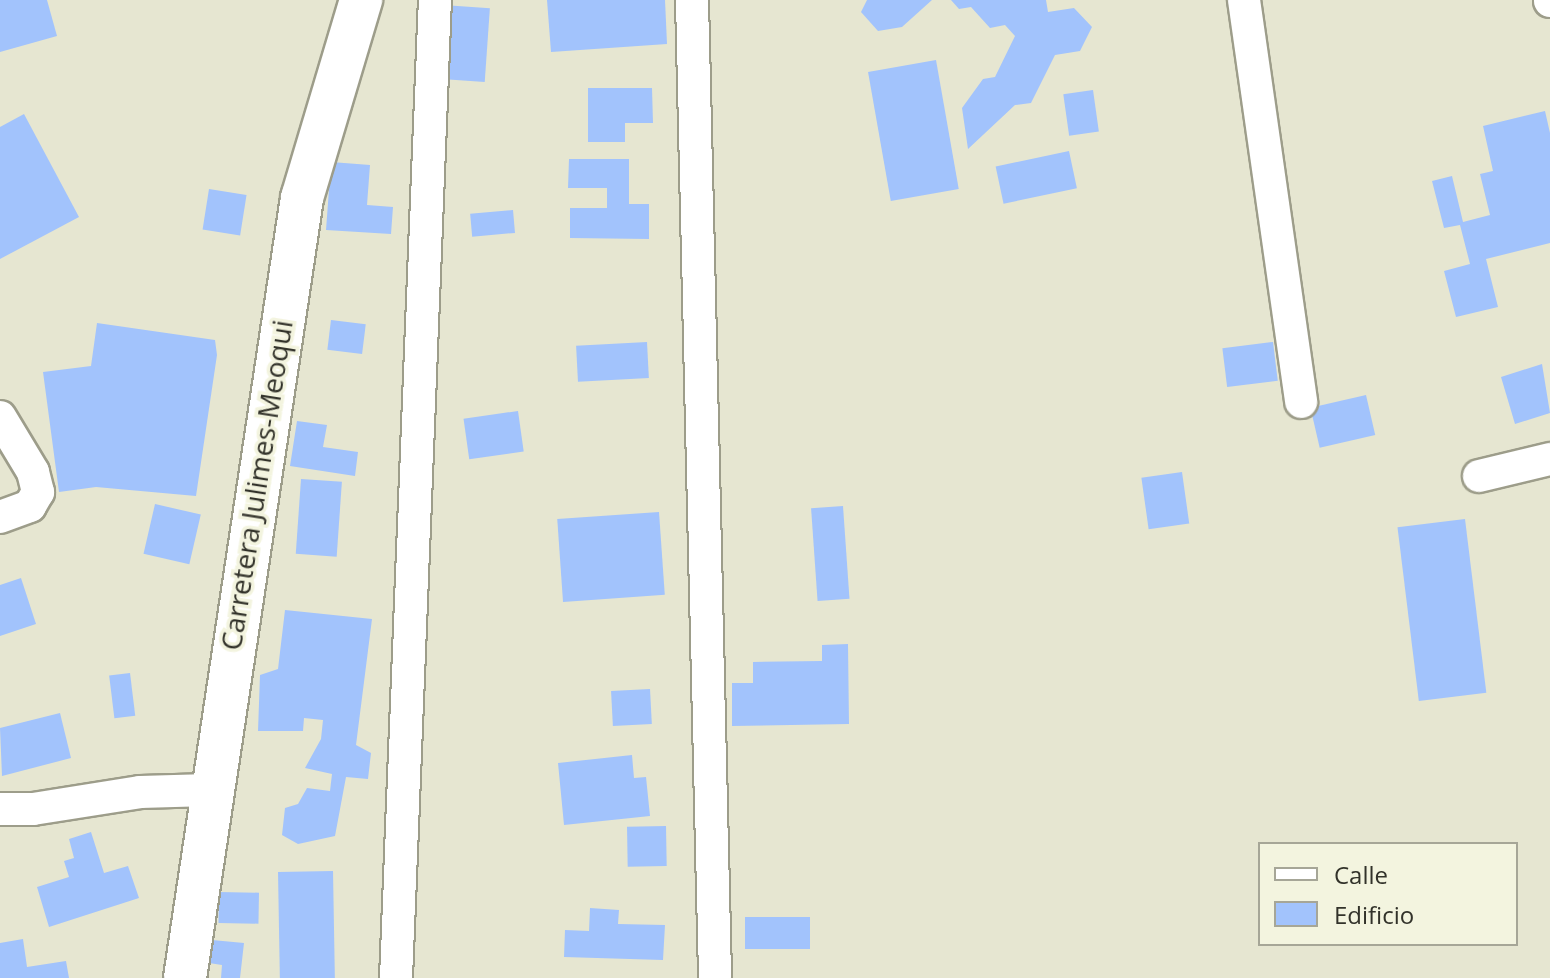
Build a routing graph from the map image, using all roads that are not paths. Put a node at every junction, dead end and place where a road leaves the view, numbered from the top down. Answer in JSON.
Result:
{"nodes":[{"id":1,"x":361,"y":0,"type":"edge"},
{"id":2,"x":435,"y":0,"type":"edge"},
{"id":3,"x":692,"y":0,"type":"edge"},
{"id":4,"x":1244,"y":0,"type":"edge"},
{"id":5,"x":1301,"y":402,"type":"dead end"},
{"id":6,"x":0,"y":417,"type":"edge"},
{"id":7,"x":1550,"y":459,"type":"edge"},
{"id":8,"x":1479,"y":476,"type":"dead end"},
{"id":9,"x":0,"y":517,"type":"edge"},
{"id":10,"x":209,"y":790,"type":"junction"},
{"id":11,"x":0,"y":809,"type":"edge"},
{"id":12,"x":185,"y":978,"type":"edge"},
{"id":13,"x":396,"y":978,"type":"edge"},
{"id":14,"x":715,"y":978,"type":"edge"}],
"edges":[{"from":1,"to":10,"type":"main road","name":"Carretera Julimes-Meoqui"},
{"from":2,"to":13,"type":"street"},
{"from":3,"to":14,"type":"street"},
{"from":4,"to":5,"type":"street"},
{"from":6,"to":9,"type":"street"},
{"from":7,"to":8,"type":"street"},
{"from":10,"to":11,"type":"street"},
{"from":10,"to":12,"type":"main road","name":"Carretera Julimes-Meoqui"}]}
